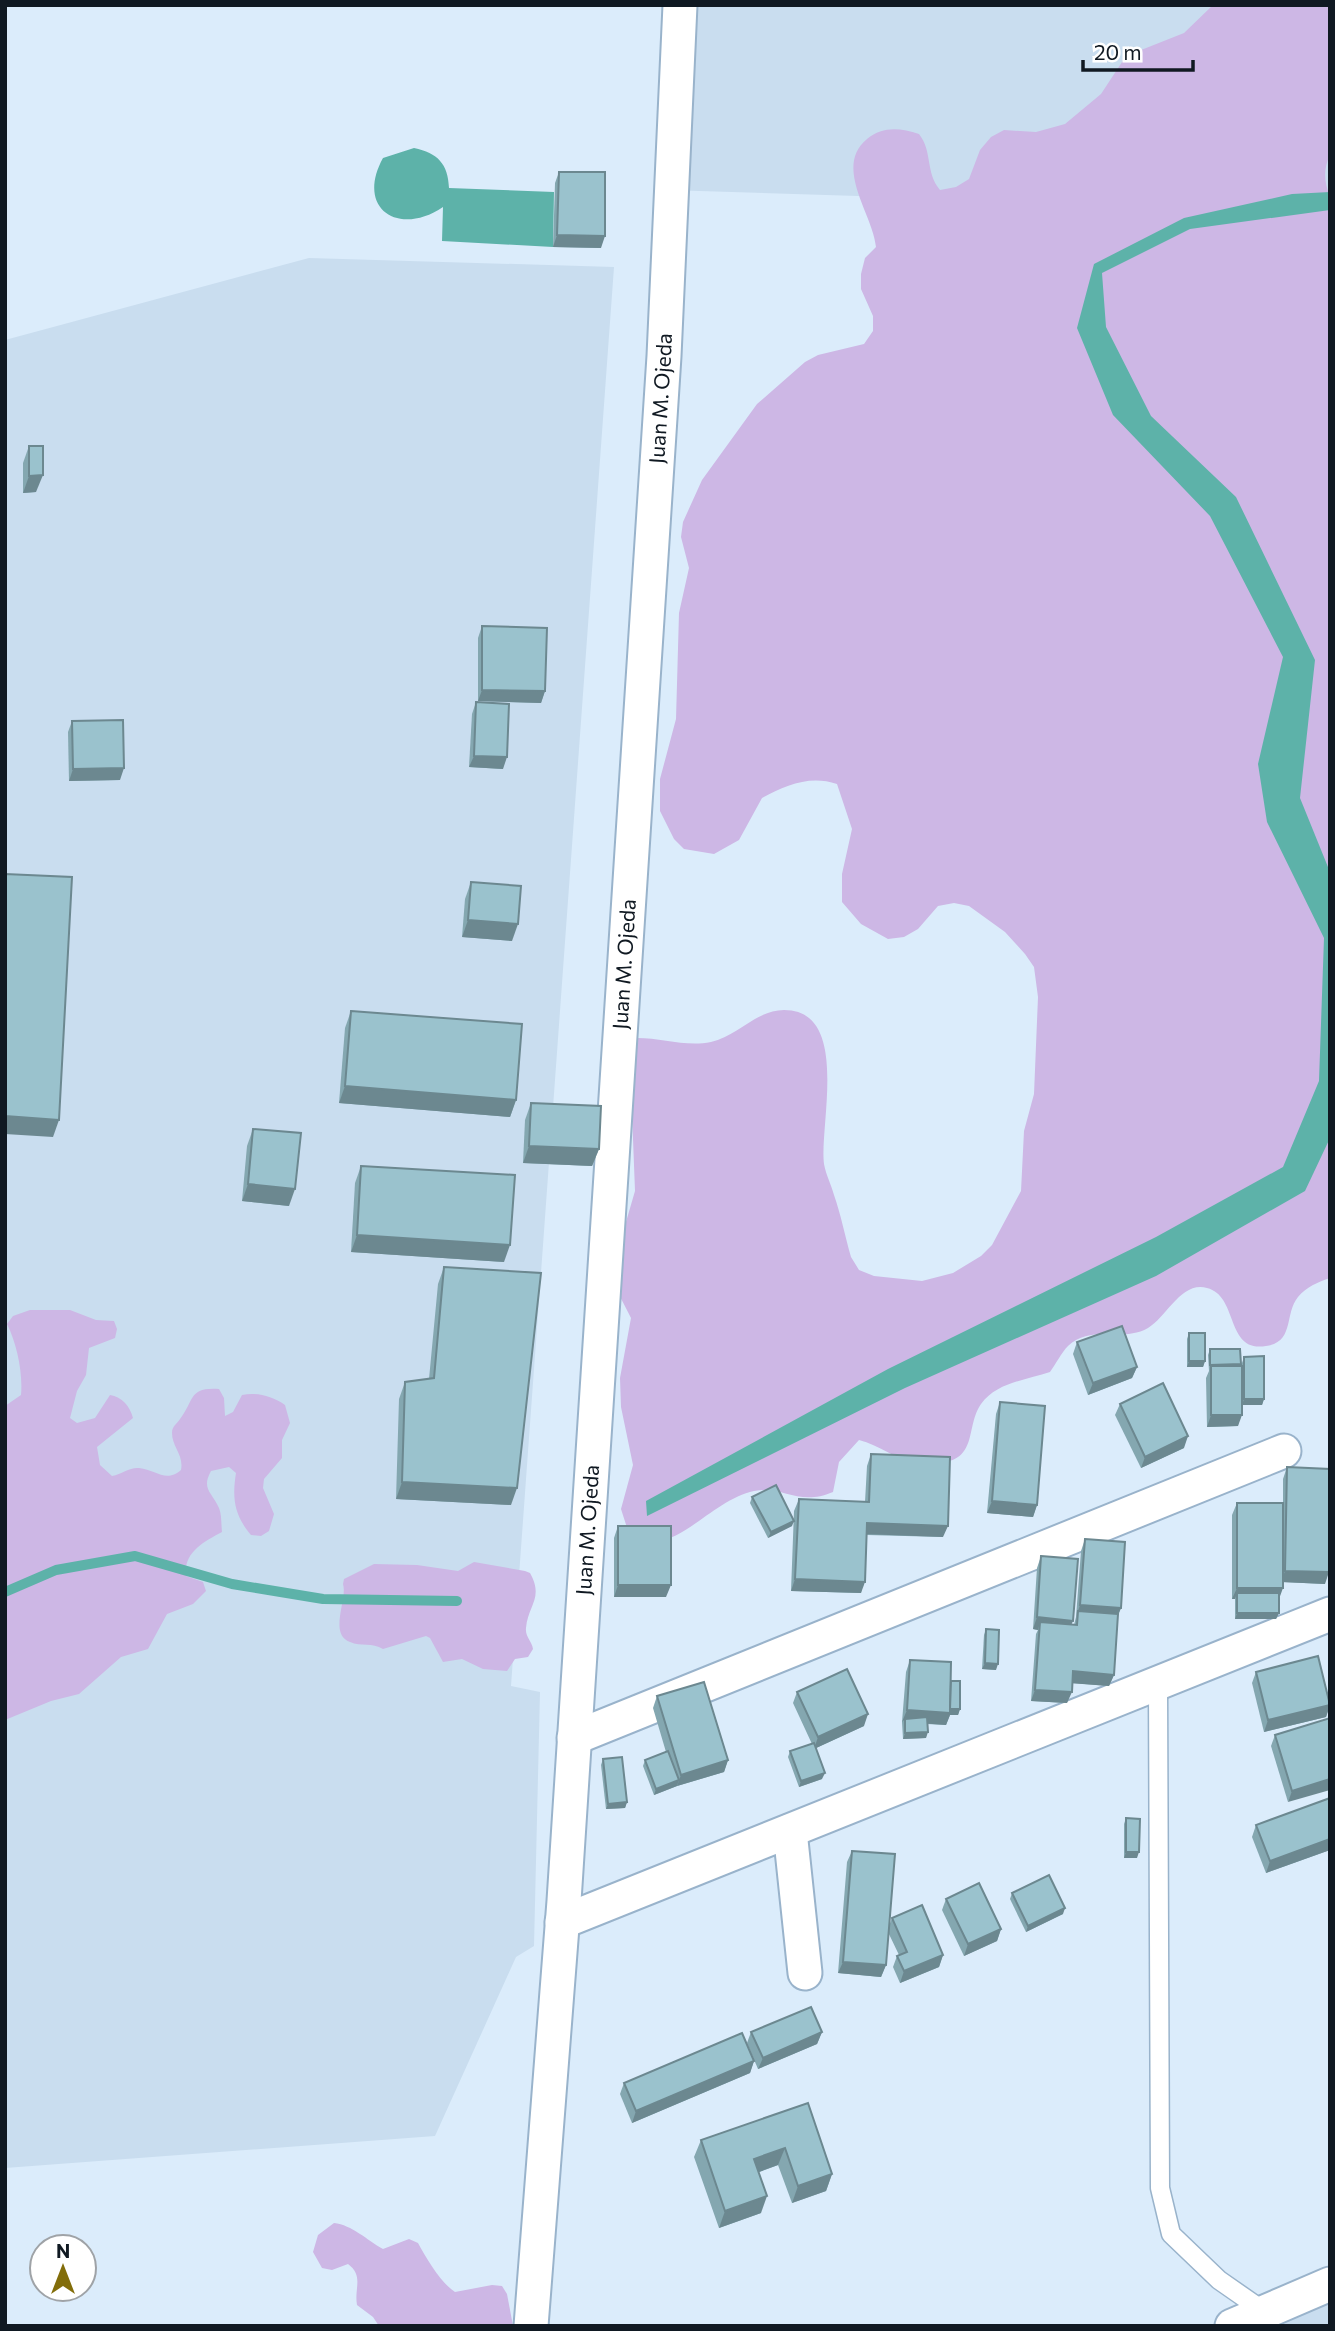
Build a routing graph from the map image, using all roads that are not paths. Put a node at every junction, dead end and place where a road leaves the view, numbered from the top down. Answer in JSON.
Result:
{"nodes":[{"id":1,"x":680,"y":5,"type":"edge"},
{"id":2,"x":1284,"y":1451,"type":"dead end"},
{"id":3,"x":1330,"y":1614,"type":"edge"},
{"id":4,"x":1158,"y":1685,"type":"junction"},
{"id":5,"x":574,"y":1738,"type":"junction"},
{"id":6,"x":790,"y":1831,"type":"junction"},
{"id":7,"x":562,"y":1922,"type":"junction"},
{"id":8,"x":805,"y":1973,"type":"dead end"},
{"id":9,"x":1330,"y":2284,"type":"edge"},
{"id":10,"x":1265,"y":2312,"type":"junction"},
{"id":11,"x":531,"y":2326,"type":"edge"},
{"id":12,"x":1232,"y":2326,"type":"edge"}],
"edges":[{"from":1,"to":5,"type":"street","name":"Juan M. Ojeda"},
{"from":2,"to":5,"type":"street"},
{"from":3,"to":4,"type":"street"},
{"from":4,"to":6,"type":"street"},
{"from":4,"to":10,"type":"lane"},
{"from":5,"to":7,"type":"street","name":"Juan M. Ojeda"},
{"from":6,"to":7,"type":"street"},
{"from":6,"to":8,"type":"street"},
{"from":7,"to":11,"type":"street","name":"Juan M. Ojeda"},
{"from":9,"to":10,"type":"street"},
{"from":10,"to":12,"type":"street"}]}
